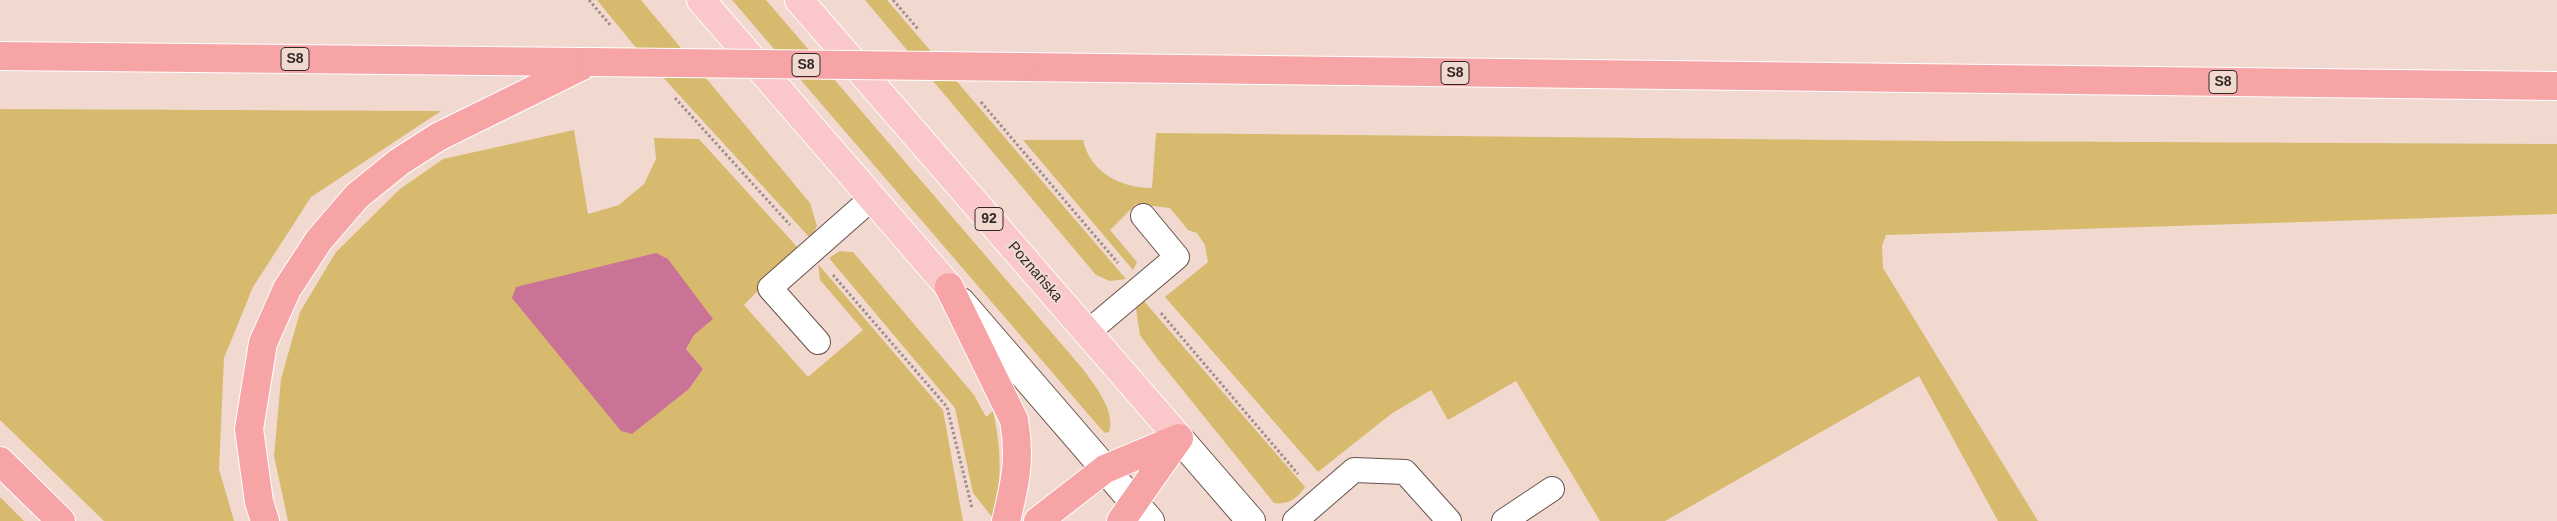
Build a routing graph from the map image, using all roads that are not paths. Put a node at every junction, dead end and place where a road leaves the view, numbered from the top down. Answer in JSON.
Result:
{"nodes":[{"id":1,"x":701,"y":0,"type":"edge"},
{"id":2,"x":799,"y":0,"type":"edge"},
{"id":3,"x":0,"y":56,"type":"edge"},
{"id":4,"x":590,"y":62,"type":"junction"},
{"id":5,"x":2557,"y":86,"type":"edge"},
{"id":6,"x":872,"y":198,"type":"junction"},
{"id":7,"x":1143,"y":216,"type":"dead end"},
{"id":8,"x":948,"y":287,"type":"junction"},
{"id":9,"x":1088,"y":332,"type":"junction"},
{"id":10,"x":818,"y":342,"type":"dead end"},
{"id":11,"x":1179,"y":438,"type":"junction"},
{"id":12,"x":0,"y":461,"type":"edge"},
{"id":13,"x":1105,"y":469,"type":"junction"},
{"id":14,"x":1552,"y":489,"type":"dead end"},
{"id":15,"x":1135,"y":515,"type":"edge"},
{"id":16,"x":61,"y":521,"type":"edge"},
{"id":17,"x":265,"y":521,"type":"edge"},
{"id":18,"x":1006,"y":521,"type":"edge"},
{"id":19,"x":1038,"y":521,"type":"edge"},
{"id":20,"x":1251,"y":521,"type":"edge"},
{"id":21,"x":1295,"y":521,"type":"edge"},
{"id":22,"x":1449,"y":521,"type":"edge"},
{"id":23,"x":1504,"y":521,"type":"edge"}],
"edges":[{"from":1,"to":6,"type":"main road"},
{"from":2,"to":9,"type":"main road","name":"Poznańska","number":"92"},
{"from":3,"to":4,"type":"highway","number":"S8"},
{"from":4,"to":5,"type":"highway","number":"S8","bridge":true},
{"from":4,"to":17,"type":"highway"},
{"from":6,"to":8,"type":"main road"},
{"from":6,"to":10,"type":"lane"},
{"from":7,"to":9,"type":"lane"},
{"from":8,"to":13,"type":"main road"},
{"from":8,"to":18,"type":"highway"},
{"from":9,"to":11,"type":"main road","name":"Poznańska","number":"92"},
{"from":11,"to":13,"type":"highway"},
{"from":11,"to":15,"type":"highway"},
{"from":11,"to":20,"type":"main road","name":"Poznańska"},
{"from":12,"to":16,"type":"highway"},
{"from":13,"to":15,"type":"main road"},
{"from":13,"to":19,"type":"highway"},
{"from":14,"to":23,"type":"lane"},
{"from":21,"to":22,"type":"lane"}]}
